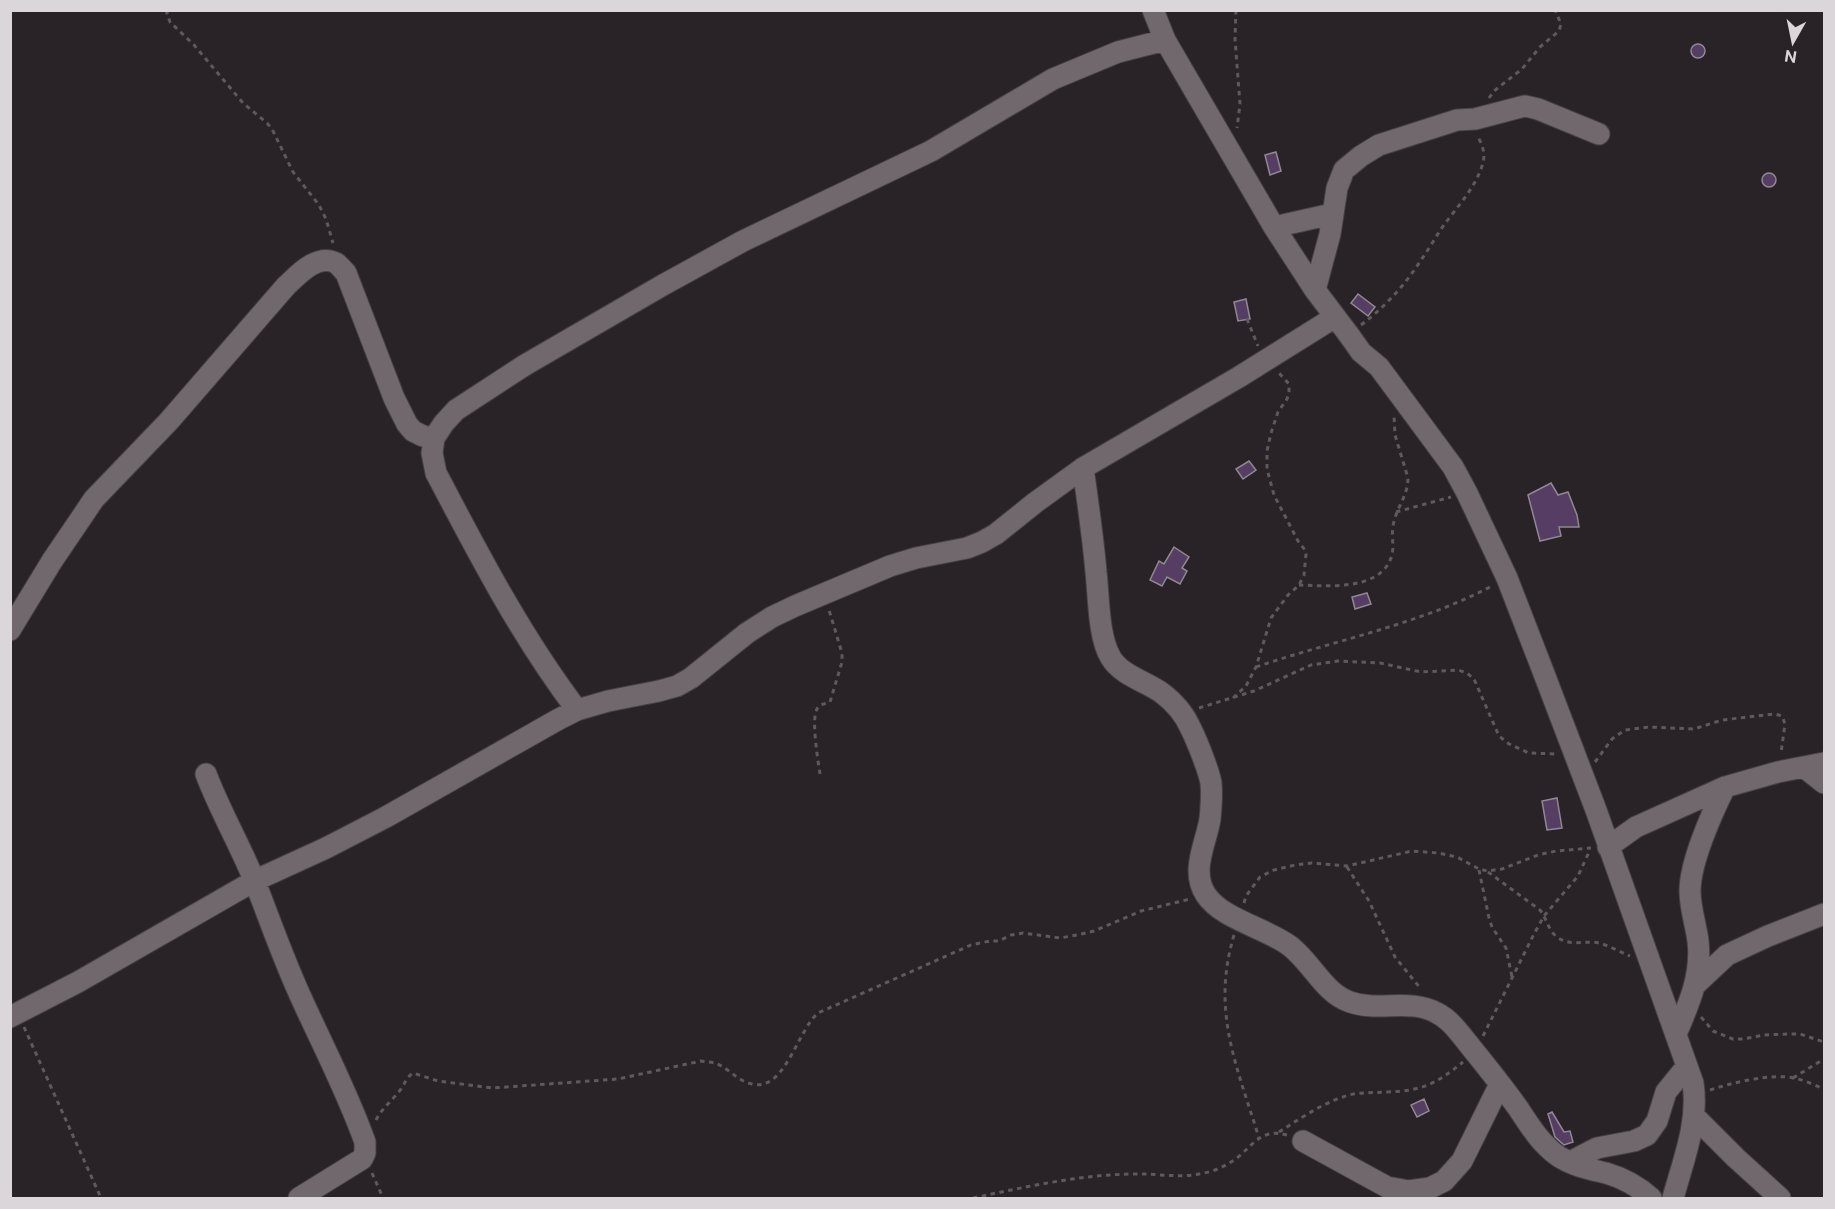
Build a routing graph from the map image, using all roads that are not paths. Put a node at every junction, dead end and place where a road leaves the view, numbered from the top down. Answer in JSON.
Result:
{"nodes":[{"id":1,"x":1152,"y":10,"type":"edge"},
{"id":2,"x":1165,"y":40,"type":"junction"},
{"id":3,"x":1599,"y":134,"type":"dead end"},
{"id":4,"x":1332,"y":214,"type":"junction"},
{"id":5,"x":1274,"y":227,"type":"junction"},
{"id":6,"x":1316,"y":290,"type":"junction"},
{"id":7,"x":1335,"y":317,"type":"junction"},
{"id":8,"x":435,"y":438,"type":"junction"},
{"id":9,"x":1083,"y":468,"type":"junction"},
{"id":10,"x":10,"y":630,"type":"edge"},
{"id":11,"x":577,"y":710,"type":"junction"},
{"id":12,"x":1815,"y":766,"type":"edge"},
{"id":13,"x":206,"y":774,"type":"dead end"},
{"id":14,"x":1824,"y":783,"type":"edge"},
{"id":15,"x":1725,"y":787,"type":"junction"},
{"id":16,"x":1608,"y":847,"type":"junction"},
{"id":17,"x":254,"y":881,"type":"junction"},
{"id":18,"x":1824,"y":914,"type":"edge"},
{"id":19,"x":1692,"y":994,"type":"junction"},
{"id":20,"x":14,"y":1015,"type":"edge"},
{"id":21,"x":1676,"y":1034,"type":"junction"},
{"id":22,"x":1687,"y":1066,"type":"junction"},
{"id":23,"x":1500,"y":1084,"type":"junction"},
{"id":24,"x":1695,"y":1107,"type":"junction"},
{"id":25,"x":1303,"y":1141,"type":"road end"},
{"id":26,"x":1570,"y":1162,"type":"junction"},
{"id":27,"x":299,"y":1198,"type":"edge"},
{"id":28,"x":1651,"y":1198,"type":"edge"},
{"id":29,"x":1672,"y":1198,"type":"edge"},
{"id":30,"x":1780,"y":1198,"type":"edge"}],
"edges":[{"from":1,"to":2,"type":"street"},
{"from":2,"to":5,"type":"street"},
{"from":2,"to":8,"type":"street"},
{"from":3,"to":4,"type":"street"},
{"from":4,"to":5,"type":"street"},
{"from":4,"to":6,"type":"street"},
{"from":5,"to":6,"type":"street"},
{"from":6,"to":7,"type":"street"},
{"from":7,"to":9,"type":"street"},
{"from":7,"to":16,"type":"street"},
{"from":8,"to":10,"type":"street"},
{"from":8,"to":11,"type":"street"},
{"from":9,"to":11,"type":"street"},
{"from":9,"to":23,"type":"street"},
{"from":11,"to":17,"type":"street"},
{"from":12,"to":14,"type":"street"},
{"from":12,"to":15,"type":"street"},
{"from":13,"to":17,"type":"street"},
{"from":15,"to":16,"type":"street"},
{"from":15,"to":19,"type":"street"},
{"from":16,"to":21,"type":"street"},
{"from":17,"to":20,"type":"street"},
{"from":17,"to":27,"type":"street"},
{"from":18,"to":19,"type":"street"},
{"from":19,"to":21,"type":"street"},
{"from":21,"to":22,"type":"street"},
{"from":22,"to":24,"type":"street"},
{"from":22,"to":26,"type":"street"},
{"from":23,"to":25,"type":"street"},
{"from":23,"to":26,"type":"street"},
{"from":24,"to":29,"type":"street"},
{"from":24,"to":30,"type":"street"},
{"from":26,"to":28,"type":"street"}]}
